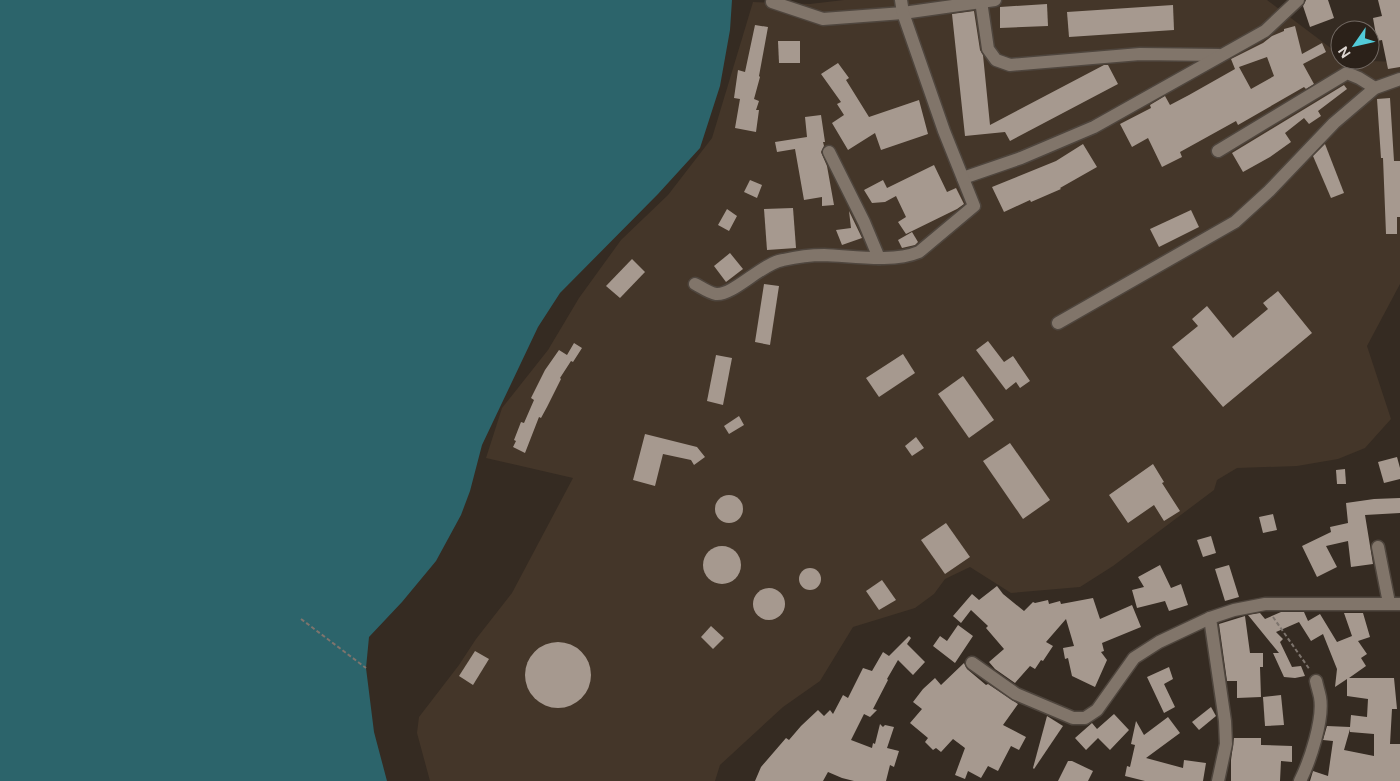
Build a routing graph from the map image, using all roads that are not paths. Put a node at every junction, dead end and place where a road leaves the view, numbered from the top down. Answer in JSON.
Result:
{"nodes":[{"id":1,"x":995,"y":0,"type":"edge"},
{"id":2,"x":1298,"y":0,"type":"edge"},
{"id":3,"x":981,"y":1,"type":"junction"},
{"id":4,"x":772,"y":2,"type":"dead end"},
{"id":5,"x":945,"y":3,"type":"edge"},
{"id":6,"x":902,"y":6,"type":"edge"},
{"id":7,"x":1220,"y":55,"type":"junction"},
{"id":8,"x":1400,"y":79,"type":"edge"},
{"id":9,"x":1375,"y":88,"type":"junction"},
{"id":10,"x":829,"y":152,"type":"dead end"},
{"id":11,"x":1218,"y":152,"type":"dead end"},
{"id":12,"x":963,"y":178,"type":"junction"},
{"id":13,"x":879,"y":258,"type":"junction"},
{"id":14,"x":695,"y":284,"type":"dead end"},
{"id":15,"x":1058,"y":323,"type":"dead end"},
{"id":16,"x":1378,"y":546,"type":"dead end"},
{"id":17,"x":1395,"y":604,"type":"edge"},
{"id":18,"x":1210,"y":618,"type":"junction"},
{"id":19,"x":972,"y":663,"type":"dead end"},
{"id":20,"x":1316,"y":681,"type":"road end"},
{"id":21,"x":1218,"y":781,"type":"edge"},
{"id":22,"x":1300,"y":781,"type":"edge"}],
"edges":[{"from":1,"to":3,"type":"street"},
{"from":2,"to":7,"type":"street"},
{"from":3,"to":5,"type":"street"},
{"from":3,"to":7,"type":"street"},
{"from":4,"to":6,"type":"street"},
{"from":5,"to":6,"type":"street"},
{"from":6,"to":12,"type":"street"},
{"from":7,"to":12,"type":"street"},
{"from":8,"to":9,"type":"street"},
{"from":9,"to":11,"type":"street"},
{"from":9,"to":15,"type":"street"},
{"from":10,"to":13,"type":"street"},
{"from":12,"to":13,"type":"street"},
{"from":13,"to":14,"type":"street"},
{"from":16,"to":17,"type":"street"},
{"from":17,"to":18,"type":"street"},
{"from":18,"to":19,"type":"street"},
{"from":18,"to":21,"type":"street"},
{"from":20,"to":22,"type":"street"}]}
